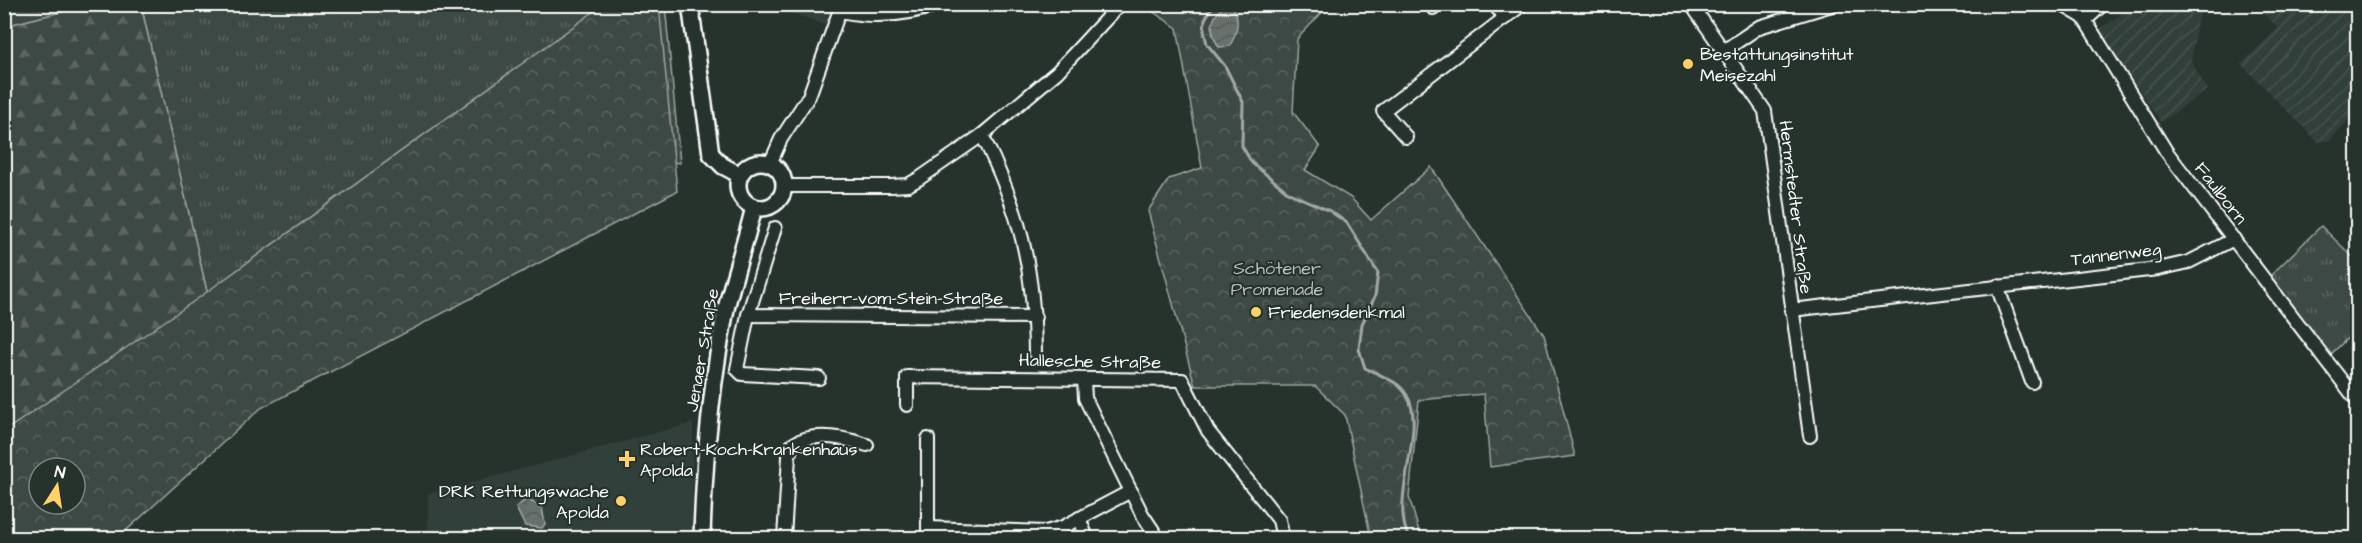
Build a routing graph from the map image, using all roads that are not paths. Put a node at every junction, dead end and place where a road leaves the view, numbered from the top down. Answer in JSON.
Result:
{"nodes":[{"id":1,"x":690,"y":4,"type":"edge"},
{"id":2,"x":939,"y":4,"type":"edge"},
{"id":3,"x":1120,"y":4,"type":"edge"},
{"id":4,"x":1494,"y":4,"type":"edge"},
{"id":5,"x":1523,"y":4,"type":"edge"},
{"id":6,"x":1691,"y":4,"type":"edge"},
{"id":7,"x":1835,"y":4,"type":"edge"},
{"id":8,"x":2061,"y":4,"type":"edge"},
{"id":9,"x":2103,"y":4,"type":"edge"},
{"id":10,"x":841,"y":8,"type":"edge"},
{"id":11,"x":2083,"y":17,"type":"junction"},
{"id":12,"x":1505,"y":18,"type":"junction"},
{"id":13,"x":1722,"y":52,"type":"junction"},
{"id":14,"x":982,"y":135,"type":"junction"},
{"id":15,"x":1406,"y":137,"type":"dead end"},
{"id":16,"x":770,"y":164,"type":"junction"},
{"id":17,"x":740,"y":174,"type":"junction"},
{"id":18,"x":784,"y":186,"type":"junction"},
{"id":19,"x":754,"y":207,"type":"junction"},
{"id":20,"x":776,"y":228,"type":"dead end"},
{"id":21,"x":2234,"y":239,"type":"junction"},
{"id":22,"x":1997,"y":286,"type":"junction"},
{"id":23,"x":1791,"y":310,"type":"junction"},
{"id":24,"x":748,"y":315,"type":"junction"},
{"id":25,"x":1035,"y":317,"type":"junction"},
{"id":26,"x":1035,"y":352,"type":"dead end"},
{"id":27,"x":819,"y":378,"type":"dead end"},
{"id":28,"x":1084,"y":380,"type":"junction"},
{"id":29,"x":2032,"y":382,"type":"dead end"},
{"id":30,"x":2358,"y":402,"type":"edge"},
{"id":31,"x":907,"y":405,"type":"dead end"},
{"id":32,"x":1810,"y":436,"type":"dead end"},
{"id":33,"x":928,"y":439,"type":"dead end"},
{"id":34,"x":867,"y":445,"type":"dead end"},
{"id":35,"x":1131,"y":491,"type":"junction"},
{"id":36,"x":1079,"y":518,"type":"junction"},
{"id":37,"x":928,"y":533,"type":"edge"},
{"id":38,"x":702,"y":538,"type":"edge"},
{"id":39,"x":784,"y":538,"type":"edge"},
{"id":40,"x":1087,"y":538,"type":"edge"},
{"id":41,"x":1158,"y":538,"type":"edge"},
{"id":42,"x":1283,"y":538,"type":"edge"}],
"edges":[{"from":1,"to":17,"type":"main road"},
{"from":2,"to":10,"type":"street"},
{"from":3,"to":14,"type":"street"},
{"from":4,"to":12,"type":"street"},
{"from":5,"to":12,"type":"street"},
{"from":6,"to":13,"type":"street","name":"Hermstedter Straße"},
{"from":7,"to":13,"type":"street"},
{"from":8,"to":11,"type":"street","name":"Faulborn"},
{"from":9,"to":11,"type":"street"},
{"from":10,"to":16,"type":"street"},
{"from":11,"to":21,"type":"street","name":"Faulborn"},
{"from":12,"to":15,"type":"street"},
{"from":13,"to":23,"type":"street","name":"Hermstedter Straße"},
{"from":14,"to":18,"type":"street"},
{"from":14,"to":25,"type":"street"},
{"from":16,"to":17,"type":"main road"},
{"from":16,"to":18,"type":"main road"},
{"from":17,"to":19,"type":"main road"},
{"from":18,"to":19,"type":"main road"},
{"from":19,"to":38,"type":"main road","name":"Jenaer Straße"},
{"from":20,"to":24,"type":"street","name":"Freiherr-vom-Stein-Straße"},
{"from":21,"to":22,"type":"street","name":"Tannenweg"},
{"from":21,"to":30,"type":"street","name":"Faulborn"},
{"from":22,"to":23,"type":"street","name":"Tannenweg"},
{"from":22,"to":29,"type":"street"},
{"from":23,"to":32,"type":"street","name":"Hermstedter Straße"},
{"from":24,"to":25,"type":"street","name":"Freiherr-vom-Stein-Straße"},
{"from":24,"to":27,"type":"street","name":"Freiherr-vom-Stein-Straße"},
{"from":25,"to":26,"type":"street"},
{"from":28,"to":31,"type":"street","name":"Hallesche Straße"},
{"from":28,"to":35,"type":"street"},
{"from":28,"to":42,"type":"street","name":"Hallesche Straße"},
{"from":33,"to":37,"type":"street"},
{"from":34,"to":39,"type":"street"},
{"from":35,"to":36,"type":"street"},
{"from":35,"to":41,"type":"street"},
{"from":36,"to":37,"type":"street"},
{"from":36,"to":40,"type":"street"}]}
